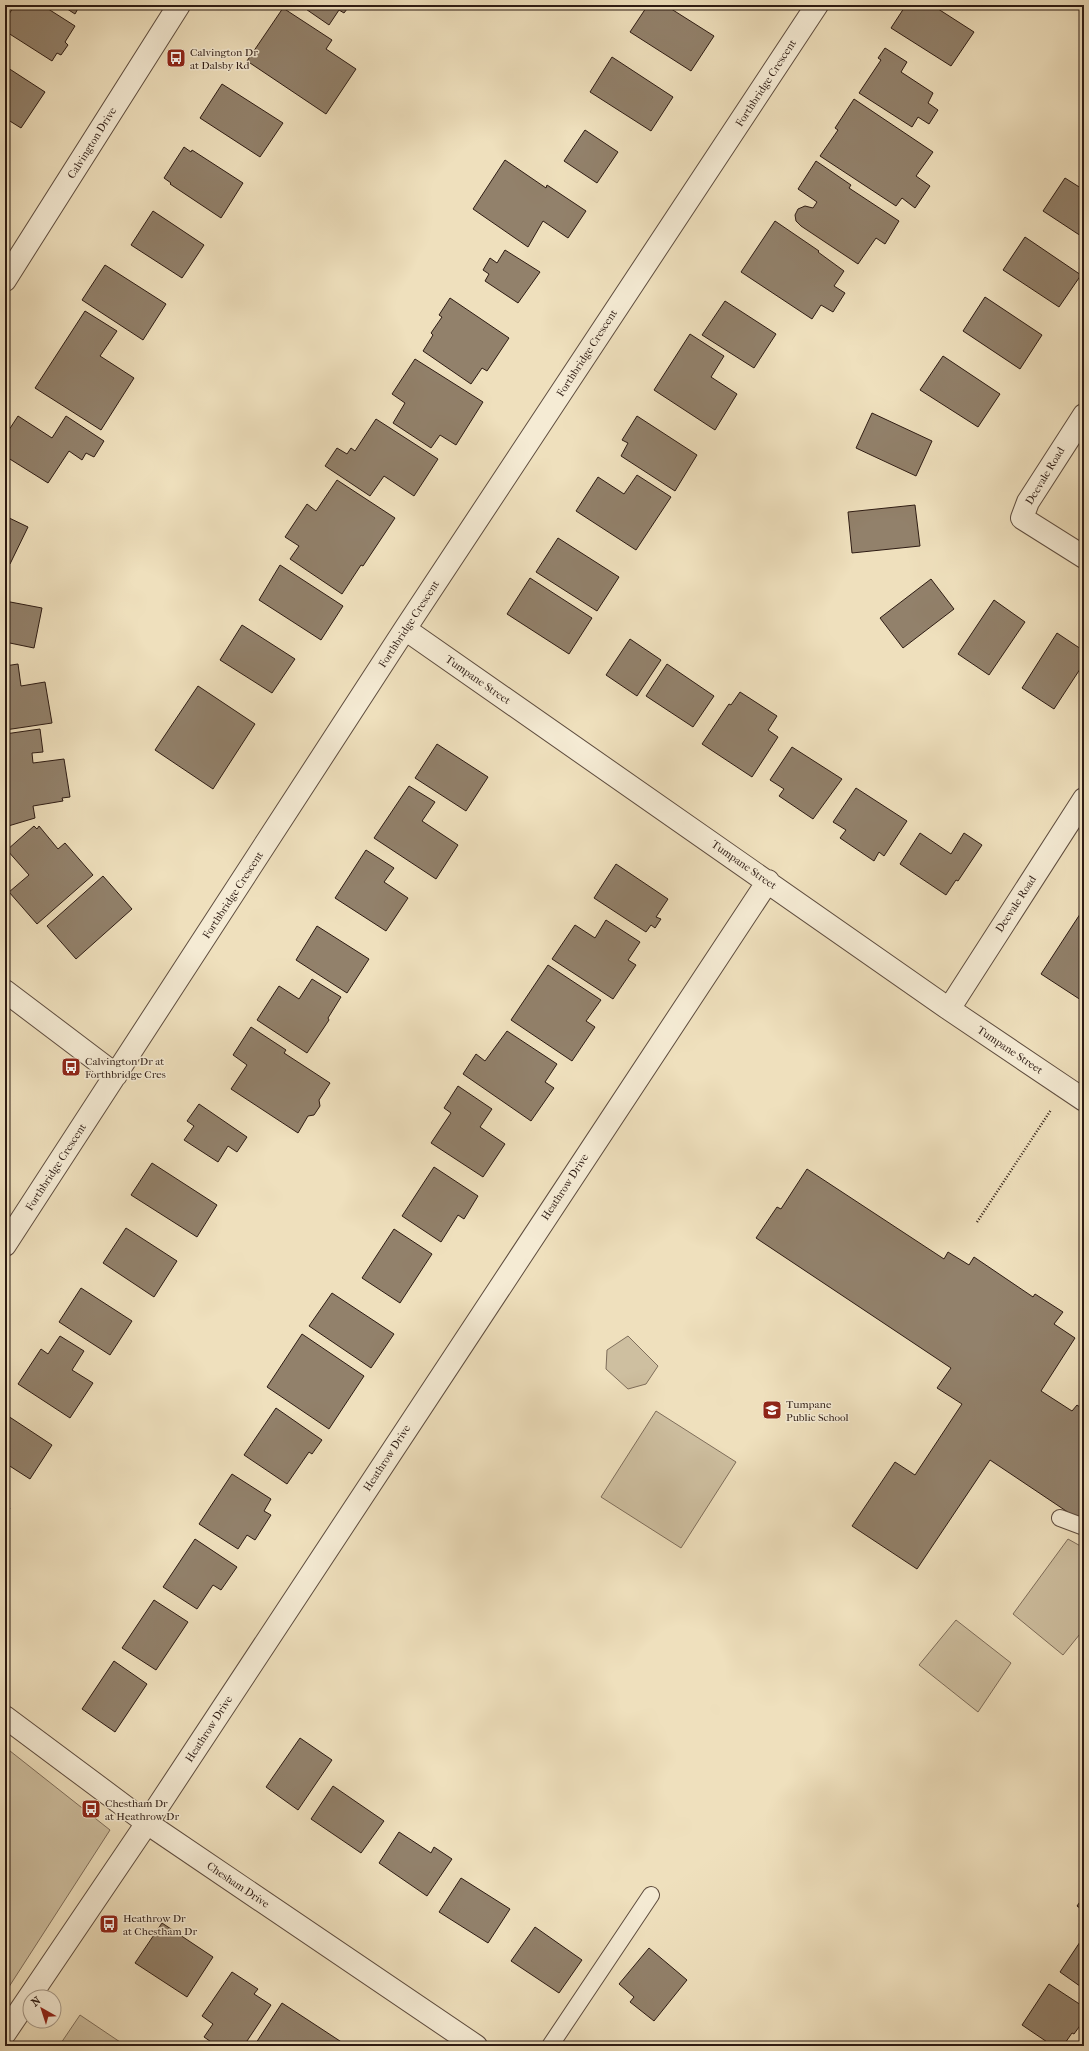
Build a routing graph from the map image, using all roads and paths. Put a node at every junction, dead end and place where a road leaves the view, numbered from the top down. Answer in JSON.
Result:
{"nodes":[{"id":1,"x":179,"y":5,"type":"edge"},
{"id":2,"x":817,"y":5,"type":"edge"},
{"id":3,"x":5,"y":280,"type":"edge"},
{"id":4,"x":1084,"y":415,"type":"edge"},
{"id":5,"x":1084,"y":556,"type":"edge"},
{"id":6,"x":405,"y":629,"type":"junction"},
{"id":7,"x":1084,"y":799,"type":"edge"},
{"id":8,"x":768,"y":881,"type":"junction"},
{"id":9,"x":5,"y":992,"type":"edge"},
{"id":10,"x":948,"y":1009,"type":"junction"},
{"id":11,"x":116,"y":1075,"type":"junction"},
{"id":12,"x":1065,"y":1088,"type":"junction"},
{"id":13,"x":1084,"y":1100,"type":"edge"},
{"id":14,"x":977,"y":1222,"type":"dead end"},
{"id":15,"x":5,"y":1245,"type":"edge"},
{"id":16,"x":1060,"y":1518,"type":"dead end"},
{"id":17,"x":1084,"y":1527,"type":"edge"},
{"id":18,"x":5,"y":1717,"type":"edge"},
{"id":19,"x":147,"y":1823,"type":"junction"},
{"id":20,"x":651,"y":1895,"type":"dead end"},
{"id":21,"x":5,"y":2034,"type":"edge"},
{"id":22,"x":476,"y":2046,"type":"edge"},
{"id":23,"x":550,"y":2046,"type":"edge"}],
"edges":[{"from":1,"to":3,"type":"street","name":"Calvington Drive"},
{"from":2,"to":6,"type":"street","name":"Forthbridge Crescent"},
{"from":4,"to":5,"type":"street","name":"Deevale Road"},
{"from":6,"to":8,"type":"street","name":"Tumpane Street"},
{"from":6,"to":11,"type":"street","name":"Forthbridge Crescent"},
{"from":7,"to":10,"type":"street","name":"Deevale Road"},
{"from":8,"to":10,"type":"street","name":"Tumpane Street"},
{"from":8,"to":19,"type":"street","name":"Heathrow Drive"},
{"from":9,"to":11,"type":"street"},
{"from":10,"to":12,"type":"street","name":"Tumpane Street"},
{"from":11,"to":15,"type":"street","name":"Forthbridge Crescent"},
{"from":12,"to":13,"type":"street","name":"Tumpane Street"},
{"from":12,"to":14,"type":"path"},
{"from":16,"to":17,"type":"lane"},
{"from":18,"to":19,"type":"street","name":"Chesham Drive"},
{"from":19,"to":21,"type":"street","name":"Heathrow Drive"},
{"from":19,"to":22,"type":"street","name":"Chesham Drive"},
{"from":20,"to":23,"type":"lane"}]}
